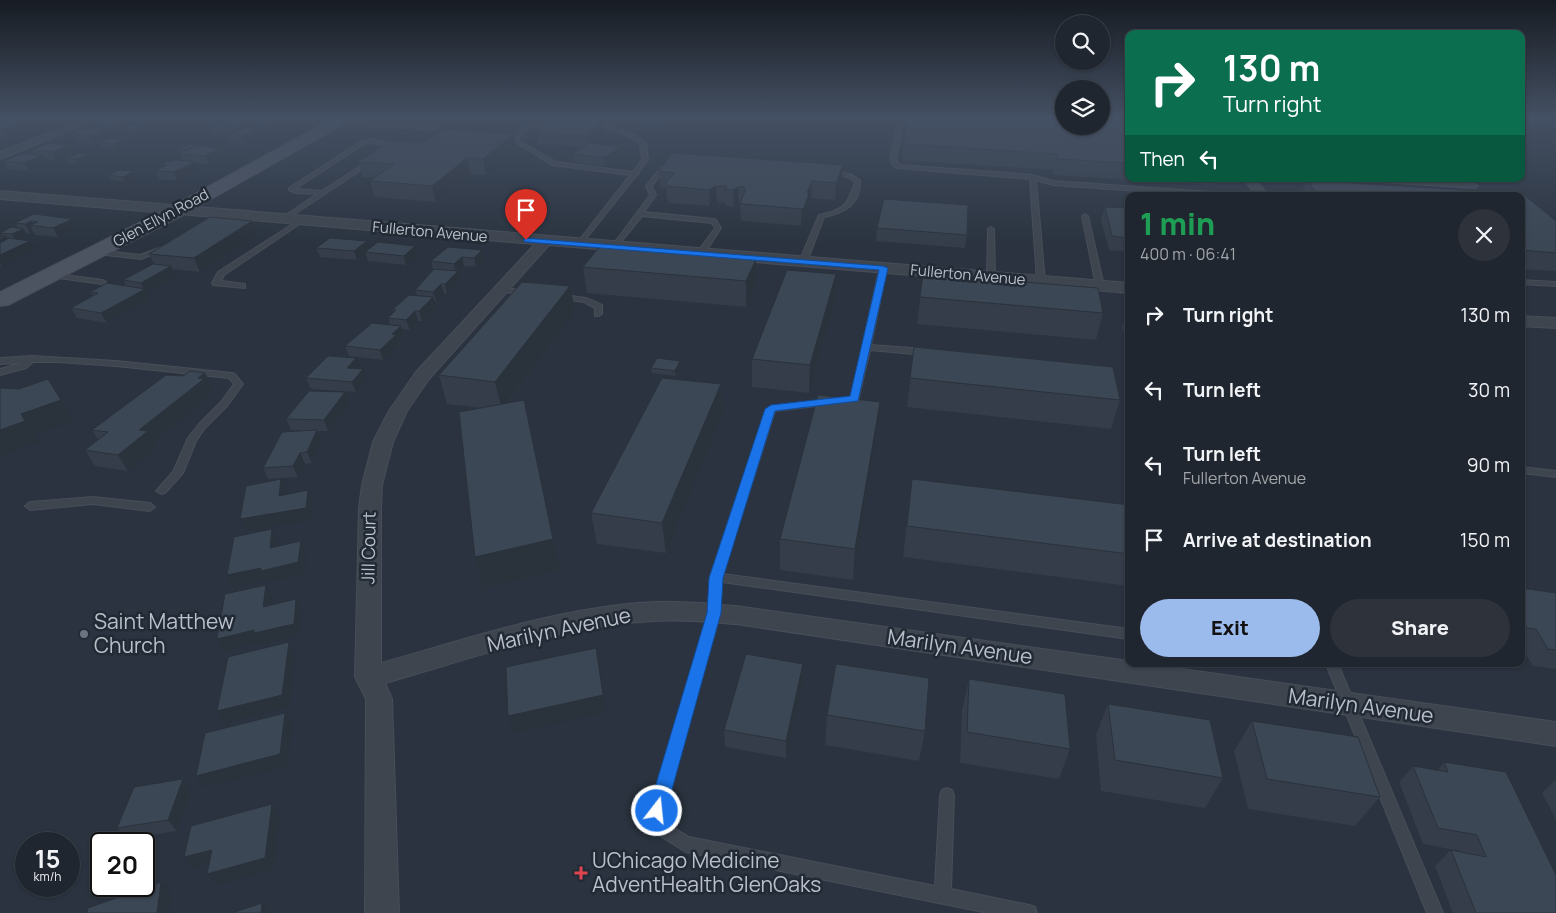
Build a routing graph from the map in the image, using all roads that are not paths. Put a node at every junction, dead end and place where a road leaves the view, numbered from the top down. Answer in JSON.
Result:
{"nodes":[{"id":1,"x":271,"y":160,"type":"edge"},
{"id":2,"x":336,"y":160,"type":"edge"},
{"id":3,"x":374,"y":160,"type":"edge"},
{"id":4,"x":547,"y":160,"type":"edge"},
{"id":5,"x":645,"y":160,"type":"edge"},
{"id":6,"x":894,"y":160,"type":"edge"},
{"id":7,"x":673,"y":162,"type":"edge"},
{"id":8,"x":822,"y":172,"type":"edge"},
{"id":9,"x":636,"y":174,"type":"junction"},
{"id":10,"x":1033,"y":177,"type":"junction"},
{"id":11,"x":1413,"y":182,"type":"edge"},
{"id":12,"x":1475,"y":186,"type":"dead end"},
{"id":13,"x":1181,"y":192,"type":"edge"},
{"id":14,"x":323,"y":193,"type":"junction"},
{"id":15,"x":0,"y":195,"type":"edge"},
{"id":16,"x":178,"y":212,"type":"junction"},
{"id":17,"x":640,"y":214,"type":"junction"},
{"id":18,"x":1085,"y":216,"type":"dead end"},
{"id":19,"x":282,"y":220,"type":"junction"},
{"id":20,"x":301,"y":222,"type":"junction"},
{"id":21,"x":991,"y":229,"type":"dead end"},
{"id":22,"x":545,"y":241,"type":"junction"},
{"id":23,"x":579,"y":244,"type":"junction"},
{"id":24,"x":172,"y":245,"type":"edge"},
{"id":25,"x":614,"y":247,"type":"junction"},
{"id":26,"x":97,"y":252,"type":"junction"},
{"id":27,"x":700,"y":254,"type":"junction"},
{"id":28,"x":803,"y":262,"type":"junction"},
{"id":29,"x":883,"y":268,"type":"junction"},
{"id":30,"x":52,"y":275,"type":"junction"},
{"id":31,"x":991,"y":277,"type":"junction"},
{"id":32,"x":1041,"y":281,"type":"junction"},
{"id":33,"x":102,"y":282,"type":"dead end"},
{"id":34,"x":1525,"y":282,"type":"edge"},
{"id":35,"x":1556,"y":284,"type":"edge"},
{"id":36,"x":242,"y":286,"type":"dead end"},
{"id":37,"x":1100,"y":286,"type":"junction"},
{"id":38,"x":1125,"y":288,"type":"edge"},
{"id":39,"x":501,"y":290,"type":"junction"},
{"id":40,"x":536,"y":293,"type":"edge"},
{"id":41,"x":553,"y":295,"type":"edge"},
{"id":42,"x":0,"y":300,"type":"edge"},
{"id":43,"x":598,"y":314,"type":"dead end"},
{"id":44,"x":1525,"y":320,"type":"edge"},
{"id":45,"x":1556,"y":323,"type":"edge"},
{"id":46,"x":867,"y":347,"type":"junction"},
{"id":47,"x":935,"y":353,"type":"edge"},
{"id":48,"x":32,"y":359,"type":"junction"},
{"id":49,"x":0,"y":361,"type":"edge"},
{"id":50,"x":0,"y":372,"type":"edge"},
{"id":51,"x":1525,"y":470,"type":"edge"},
{"id":52,"x":1556,"y":474,"type":"edge"},
{"id":53,"x":161,"y":492,"type":"dead end"},
{"id":54,"x":30,"y":506,"type":"dead end"},
{"id":55,"x":150,"y":506,"type":"dead end"},
{"id":56,"x":716,"y":578,"type":"junction"},
{"id":57,"x":714,"y":613,"type":"junction"},
{"id":58,"x":1125,"y":633,"type":"edge"},
{"id":59,"x":1333,"y":667,"type":"edge"},
{"id":60,"x":368,"y":677,"type":"junction"},
{"id":61,"x":1350,"y":704,"type":"junction"},
{"id":62,"x":1556,"y":734,"type":"edge"},
{"id":63,"x":947,"y":795,"type":"dead end"},
{"id":64,"x":943,"y":896,"type":"junction"},
{"id":65,"x":382,"y":913,"type":"edge"},
{"id":66,"x":1029,"y":913,"type":"edge"},
{"id":67,"x":1435,"y":913,"type":"edge"}],
"edges":[{"from":1,"to":16,"type":"street","name":"Glen Ellyn Road"},
{"from":2,"to":14,"type":"lane"},
{"from":3,"to":14,"type":"lane"},
{"from":4,"to":9,"type":"lane"},
{"from":5,"to":9,"type":"lane"},
{"from":6,"to":10,"type":"lane"},
{"from":7,"to":17,"type":"lane"},
{"from":8,"to":28,"type":"lane"},
{"from":9,"to":23,"type":"lane"},
{"from":10,"to":13,"type":"lane"},
{"from":10,"to":32,"type":"lane"},
{"from":11,"to":12,"type":"lane"},
{"from":14,"to":19,"type":"lane"},
{"from":15,"to":16,"type":"street","name":"Fullerton Avenue"},
{"from":16,"to":19,"type":"street","name":"Fullerton Avenue"},
{"from":16,"to":26,"type":"street","name":"Glen Ellyn Road"},
{"from":17,"to":25,"type":"lane"},
{"from":17,"to":27,"type":"lane"},
{"from":18,"to":37,"type":"lane"},
{"from":19,"to":20,"type":"street","name":"Fullerton Avenue"},
{"from":20,"to":22,"type":"street","name":"Fullerton Avenue"},
{"from":20,"to":36,"type":"lane"},
{"from":21,"to":31,"type":"lane"},
{"from":22,"to":23,"type":"street","name":"Fullerton Avenue"},
{"from":22,"to":39,"type":"street","name":"Jill Court"},
{"from":23,"to":25,"type":"street","name":"Fullerton Avenue"},
{"from":24,"to":26,"type":"lane"},
{"from":25,"to":27,"type":"street","name":"Fullerton Avenue"},
{"from":26,"to":30,"type":"street","name":"Glen Ellyn Road"},
{"from":27,"to":28,"type":"street","name":"Fullerton Avenue"},
{"from":28,"to":29,"type":"street","name":"Fullerton Avenue"},
{"from":29,"to":31,"type":"street","name":"Fullerton Avenue"},
{"from":29,"to":46,"type":"lane"},
{"from":30,"to":33,"type":"lane"},
{"from":30,"to":42,"type":"street","name":"Glen Ellyn Road"},
{"from":31,"to":32,"type":"street","name":"Fullerton Avenue"},
{"from":32,"to":37,"type":"street","name":"Fullerton Avenue"},
{"from":34,"to":35,"type":"lane"},
{"from":37,"to":38,"type":"street","name":"Fullerton Avenue"},
{"from":39,"to":40,"type":"lane"},
{"from":39,"to":60,"type":"street","name":"Jill Court"},
{"from":41,"to":43,"type":"lane"},
{"from":44,"to":45,"type":"street"},
{"from":46,"to":47,"type":"lane"},
{"from":46,"to":56,"type":"lane"},
{"from":48,"to":49,"type":"lane"},
{"from":48,"to":50,"type":"lane"},
{"from":48,"to":53,"type":"lane"},
{"from":51,"to":52,"type":"lane"},
{"from":54,"to":55,"type":"lane"},
{"from":56,"to":57,"type":"lane"},
{"from":56,"to":58,"type":"lane"},
{"from":57,"to":60,"type":"street","name":"Marilyn Avenue"},
{"from":57,"to":61,"type":"street","name":"Marilyn Avenue"},
{"from":57,"to":64,"type":"lane"},
{"from":59,"to":61,"type":"lane"},
{"from":60,"to":65,"type":"street","name":"Jill Court"},
{"from":61,"to":62,"type":"street","name":"Marilyn Avenue"},
{"from":61,"to":67,"type":"lane"},
{"from":63,"to":64,"type":"lane"},
{"from":64,"to":66,"type":"lane"}]}
